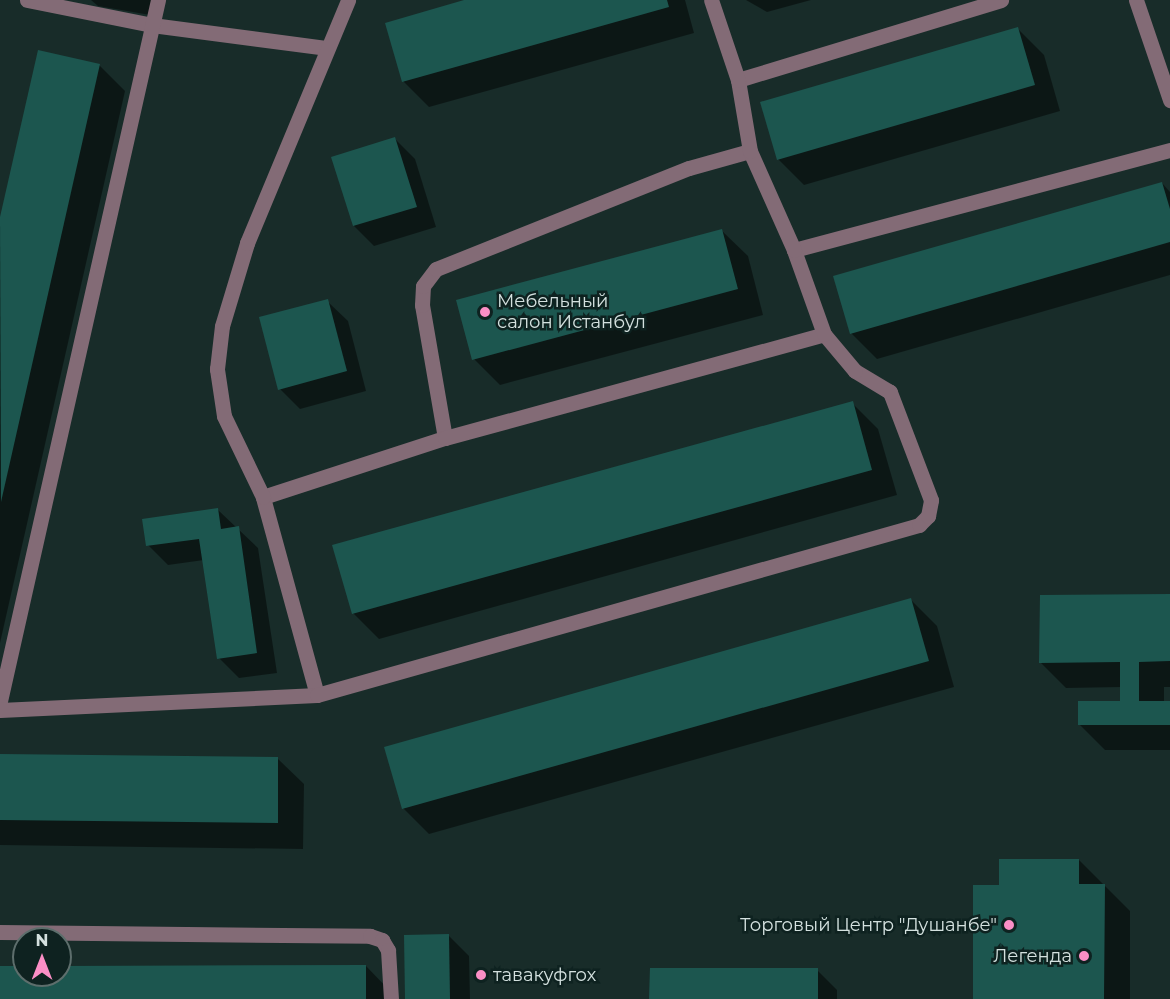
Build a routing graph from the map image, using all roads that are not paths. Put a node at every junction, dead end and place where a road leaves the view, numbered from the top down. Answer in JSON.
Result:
{"nodes":[{"id":1,"x":27,"y":0,"type":"edge"},
{"id":2,"x":158,"y":0,"type":"edge"},
{"id":3,"x":348,"y":0,"type":"edge"},
{"id":4,"x":711,"y":0,"type":"edge"},
{"id":5,"x":1001,"y":0,"type":"edge"},
{"id":6,"x":1136,"y":0,"type":"edge"},
{"id":7,"x":152,"y":25,"type":"junction"},
{"id":8,"x":327,"y":48,"type":"junction"},
{"id":9,"x":738,"y":80,"type":"junction"},
{"id":10,"x":1170,"y":100,"type":"edge"},
{"id":11,"x":1170,"y":150,"type":"edge"},
{"id":12,"x":750,"y":151,"type":"junction"},
{"id":13,"x":795,"y":250,"type":"junction"},
{"id":14,"x":824,"y":334,"type":"junction"},
{"id":15,"x":445,"y":438,"type":"junction"},
{"id":16,"x":263,"y":497,"type":"junction"},
{"id":17,"x":317,"y":695,"type":"junction"},
{"id":18,"x":0,"y":701,"type":"edge"},
{"id":19,"x":0,"y":710,"type":"edge"},
{"id":20,"x":0,"y":932,"type":"edge"},
{"id":21,"x":391,"y":999,"type":"edge"}],
"edges":[{"from":1,"to":7,"type":"street"},
{"from":2,"to":7,"type":"street"},
{"from":3,"to":8,"type":"street"},
{"from":4,"to":9,"type":"street"},
{"from":5,"to":9,"type":"street"},
{"from":6,"to":10,"type":"street"},
{"from":7,"to":8,"type":"street"},
{"from":7,"to":18,"type":"street"},
{"from":8,"to":16,"type":"street"},
{"from":9,"to":12,"type":"street"},
{"from":11,"to":13,"type":"street"},
{"from":12,"to":13,"type":"street"},
{"from":12,"to":15,"type":"street"},
{"from":13,"to":14,"type":"street"},
{"from":14,"to":15,"type":"street"},
{"from":14,"to":17,"type":"street"},
{"from":15,"to":16,"type":"street"},
{"from":16,"to":17,"type":"street"},
{"from":17,"to":19,"type":"street"},
{"from":20,"to":21,"type":"street"}]}
